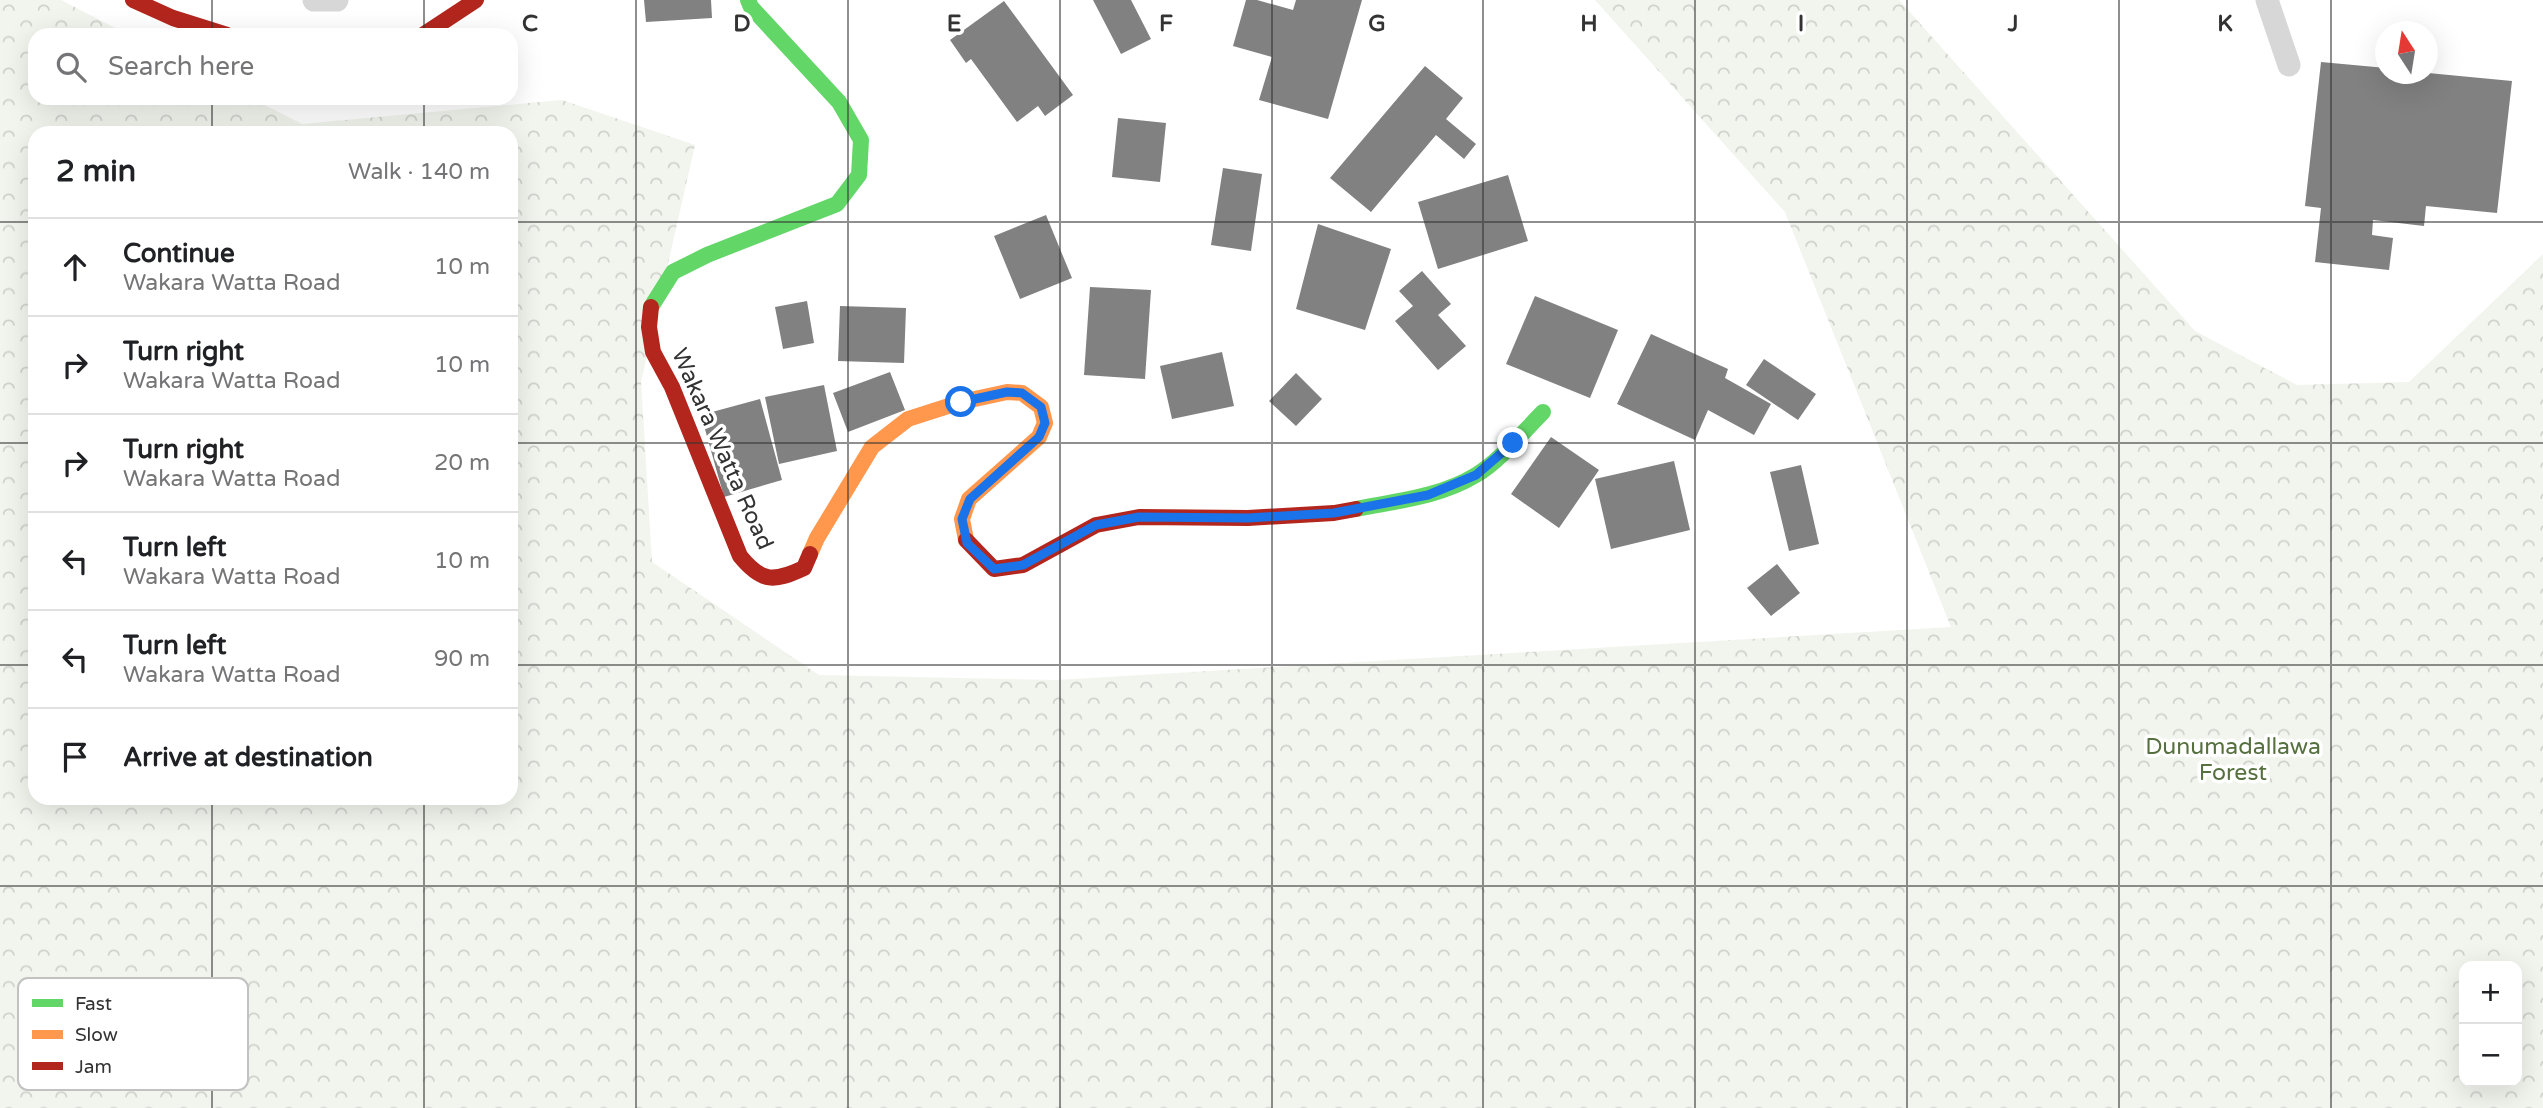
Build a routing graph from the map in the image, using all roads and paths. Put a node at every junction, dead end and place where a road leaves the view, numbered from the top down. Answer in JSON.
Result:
{"nodes":[{"id":1,"x":133,"y":0,"type":"edge"},
{"id":2,"x":314,"y":0,"type":"edge"},
{"id":3,"x":337,"y":0,"type":"edge"},
{"id":4,"x":477,"y":0,"type":"edge"},
{"id":5,"x":748,"y":0,"type":"edge"},
{"id":6,"x":2267,"y":0,"type":"edge"},
{"id":7,"x":203,"y":28,"type":"edge"},
{"id":8,"x":434,"y":28,"type":"edge"},
{"id":9,"x":2290,"y":65,"type":"dead end"},
{"id":10,"x":1543,"y":412,"type":"dead end"}],
"edges":[{"from":1,"to":7,"type":"street"},
{"from":2,"to":3,"type":"lane"},
{"from":4,"to":8,"type":"street"},
{"from":5,"to":10,"type":"street","name":"Wakara Watta Road"},
{"from":6,"to":9,"type":"lane"}]}
